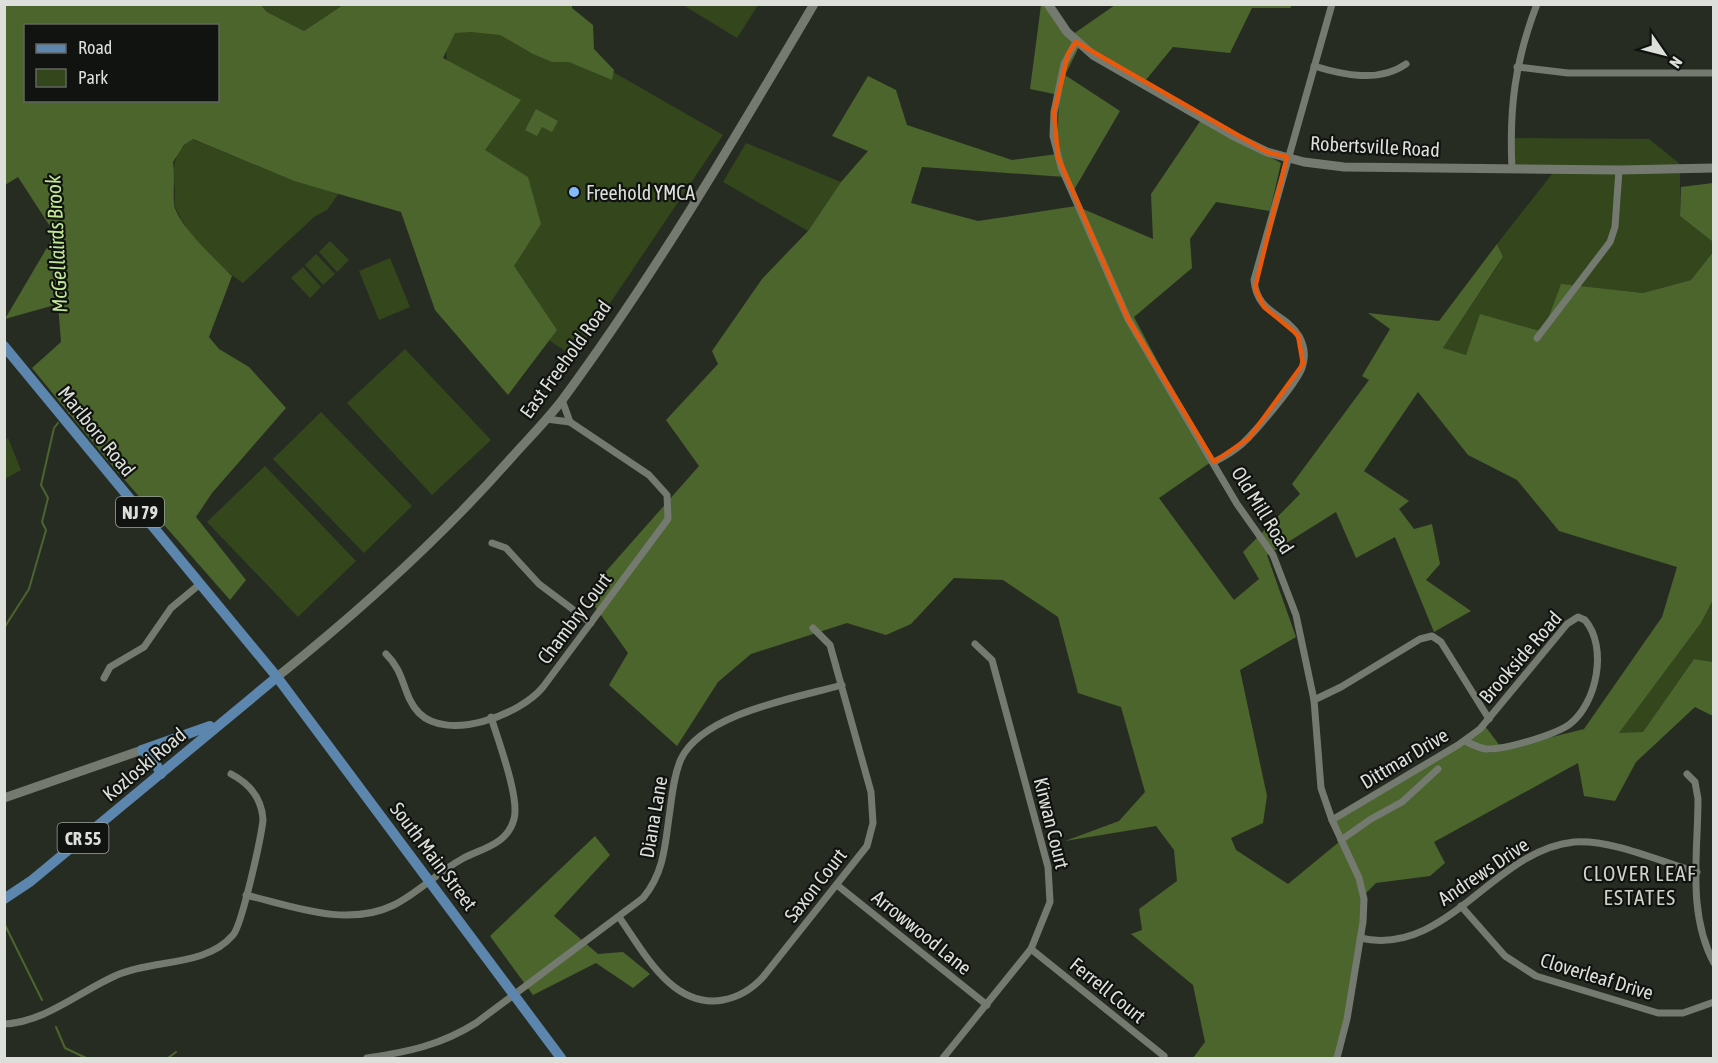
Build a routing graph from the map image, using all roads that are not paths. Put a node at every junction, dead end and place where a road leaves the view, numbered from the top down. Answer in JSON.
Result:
{"nodes":[{"id":1,"x":814,"y":4,"type":"edge"},
{"id":2,"x":1047,"y":4,"type":"edge"},
{"id":3,"x":1332,"y":4,"type":"edge"},
{"id":4,"x":1537,"y":4,"type":"edge"},
{"id":5,"x":1076,"y":42,"type":"junction"},
{"id":6,"x":1406,"y":64,"type":"dead end"},
{"id":7,"x":1314,"y":66,"type":"junction"},
{"id":8,"x":1517,"y":67,"type":"junction"},
{"id":9,"x":1713,"y":73,"type":"edge"},
{"id":10,"x":1287,"y":157,"type":"junction"},
{"id":11,"x":1713,"y":168,"type":"edge"},
{"id":12,"x":1512,"y":169,"type":"junction"},
{"id":13,"x":1619,"y":170,"type":"junction"},
{"id":14,"x":1537,"y":338,"type":"dead end"},
{"id":15,"x":4,"y":346,"type":"edge"},
{"id":16,"x":562,"y":400,"type":"junction"},
{"id":17,"x":546,"y":419,"type":"junction"},
{"id":18,"x":570,"y":422,"type":"junction"},
{"id":19,"x":1214,"y":462,"type":"junction"},
{"id":20,"x":492,"y":543,"type":"dead end"},
{"id":21,"x":200,"y":584,"type":"junction"},
{"id":22,"x":591,"y":623,"type":"junction"},
{"id":23,"x":813,"y":628,"type":"dead end"},
{"id":24,"x":975,"y":644,"type":"dead end"},
{"id":25,"x":386,"y":654,"type":"dead end"},
{"id":26,"x":277,"y":677,"type":"junction"},
{"id":27,"x":104,"y":678,"type":"dead end"},
{"id":28,"x":842,"y":685,"type":"junction"},
{"id":29,"x":1314,"y":700,"type":"junction"},
{"id":30,"x":229,"y":716,"type":"junction"},
{"id":31,"x":491,"y":717,"type":"junction"},
{"id":32,"x":1489,"y":719,"type":"junction"},
{"id":33,"x":1465,"y":741,"type":"junction"},
{"id":34,"x":142,"y":750,"type":"junction"},
{"id":35,"x":1437,"y":770,"type":"dead end"},
{"id":36,"x":161,"y":774,"type":"junction"},
{"id":37,"x":231,"y":774,"type":"dead end"},
{"id":38,"x":1687,"y":774,"type":"dead end"},
{"id":39,"x":4,"y":798,"type":"edge"},
{"id":40,"x":1332,"y":820,"type":"junction"},
{"id":41,"x":1341,"y":840,"type":"junction"},
{"id":42,"x":1697,"y":872,"type":"junction"},
{"id":43,"x":430,"y":880,"type":"junction"},
{"id":44,"x":837,"y":885,"type":"junction"},
{"id":45,"x":246,"y":895,"type":"junction"},
{"id":46,"x":4,"y":900,"type":"edge"},
{"id":47,"x":1461,"y":906,"type":"junction"},
{"id":48,"x":619,"y":917,"type":"junction"},
{"id":49,"x":1360,"y":938,"type":"junction"},
{"id":50,"x":1031,"y":949,"type":"junction"},
{"id":51,"x":1713,"y":963,"type":"edge"},
{"id":52,"x":514,"y":995,"type":"junction"},
{"id":53,"x":1713,"y":1002,"type":"edge"},
{"id":54,"x":987,"y":1005,"type":"junction"},
{"id":55,"x":4,"y":1024,"type":"edge"},
{"id":56,"x":1164,"y":1056,"type":"dead end"},
{"id":57,"x":367,"y":1059,"type":"edge"},
{"id":58,"x":561,"y":1059,"type":"edge"},
{"id":59,"x":943,"y":1059,"type":"edge"},
{"id":60,"x":1337,"y":1059,"type":"edge"}],
"edges":[{"from":1,"to":16,"type":"main road","name":"East Freehold Road"},
{"from":2,"to":5,"type":"main road","name":"Robertsville Road"},
{"from":3,"to":7,"type":"street"},
{"from":4,"to":8,"type":"street"},
{"from":5,"to":10,"type":"main road","name":"Robertsville Road"},
{"from":5,"to":19,"type":"street","name":"Old Mill Road"},
{"from":6,"to":7,"type":"street"},
{"from":7,"to":10,"type":"street"},
{"from":8,"to":9,"type":"street"},
{"from":8,"to":12,"type":"street"},
{"from":10,"to":12,"type":"main road","name":"Robertsville Road"},
{"from":10,"to":19,"type":"street"},
{"from":11,"to":13,"type":"main road","name":"Robertsville Road"},
{"from":12,"to":13,"type":"main road","name":"Robertsville Road"},
{"from":13,"to":14,"type":"street"},
{"from":15,"to":21,"type":"main road","name":"Marlboro Road","number":"NJ 79"},
{"from":16,"to":17,"type":"main road","name":"East Freehold Road"},
{"from":16,"to":18,"type":"street"},
{"from":17,"to":18,"type":"street","name":"Chambry Court"},
{"from":17,"to":26,"type":"main road","name":"East Freehold Road"},
{"from":18,"to":22,"type":"street","name":"Chambry Court"},
{"from":19,"to":29,"type":"street","name":"Old Mill Road"},
{"from":20,"to":22,"type":"street"},
{"from":21,"to":26,"type":"main road","name":"Marlboro Road","number":"NJ 79"},
{"from":21,"to":27,"type":"street"},
{"from":22,"to":31,"type":"street","name":"Chambry Court"},
{"from":23,"to":28,"type":"street","name":"Saxon Court"},
{"from":24,"to":50,"type":"street","name":"Kirwan Court"},
{"from":25,"to":31,"type":"street","name":"Chambry Court"},
{"from":26,"to":30,"type":"main road","name":"Kozloski Road","number":"CR 55"},
{"from":26,"to":43,"type":"main road","name":"South Main Street","number":"NJ 79"},
{"from":28,"to":44,"type":"street","name":"Saxon Court"},
{"from":28,"to":48,"type":"street","name":"Diana Lane"},
{"from":29,"to":32,"type":"street"},
{"from":29,"to":40,"type":"street","name":"Old Mill Road"},
{"from":30,"to":34,"type":"main road"},
{"from":30,"to":36,"type":"main road","name":"Kozloski Road","number":"CR 55"},
{"from":31,"to":43,"type":"street"},
{"from":32,"to":33,"type":"street","name":"Dittmar Drive"},
{"from":32,"to":33,"type":"street","name":"Brookside Road"},
{"from":33,"to":40,"type":"street","name":"Dittmar Drive"},
{"from":34,"to":36,"type":"main road"},
{"from":34,"to":39,"type":"main road"},
{"from":35,"to":41,"type":"street"},
{"from":36,"to":46,"type":"main road","name":"Kozloski Road","number":"CR 55"},
{"from":37,"to":45,"type":"street"},
{"from":38,"to":42,"type":"street"},
{"from":40,"to":41,"type":"street","name":"Old Mill Road"},
{"from":41,"to":49,"type":"street","name":"Old Mill Road"},
{"from":42,"to":47,"type":"street","name":"Andrews Drive"},
{"from":42,"to":51,"type":"street"},
{"from":43,"to":45,"type":"street"},
{"from":43,"to":52,"type":"main road","name":"South Main Street","number":"NJ 79"},
{"from":44,"to":48,"type":"street","name":"Saxon Court"},
{"from":44,"to":54,"type":"street","name":"Arrowwood Lane"},
{"from":45,"to":55,"type":"street"},
{"from":47,"to":49,"type":"street","name":"Andrews Drive"},
{"from":47,"to":53,"type":"street","name":"Cloverleaf Drive"},
{"from":48,"to":52,"type":"street","name":"Diana Lane"},
{"from":49,"to":60,"type":"street","name":"Old Mill Road"},
{"from":50,"to":54,"type":"street","name":"Kirwan Court"},
{"from":50,"to":56,"type":"street","name":"Ferrell Court"},
{"from":52,"to":57,"type":"street","name":"Diana Lane"},
{"from":52,"to":58,"type":"main road","name":"South Main Street","number":"NJ 79"},
{"from":54,"to":59,"type":"street","name":"Kirwan Court"}]}
